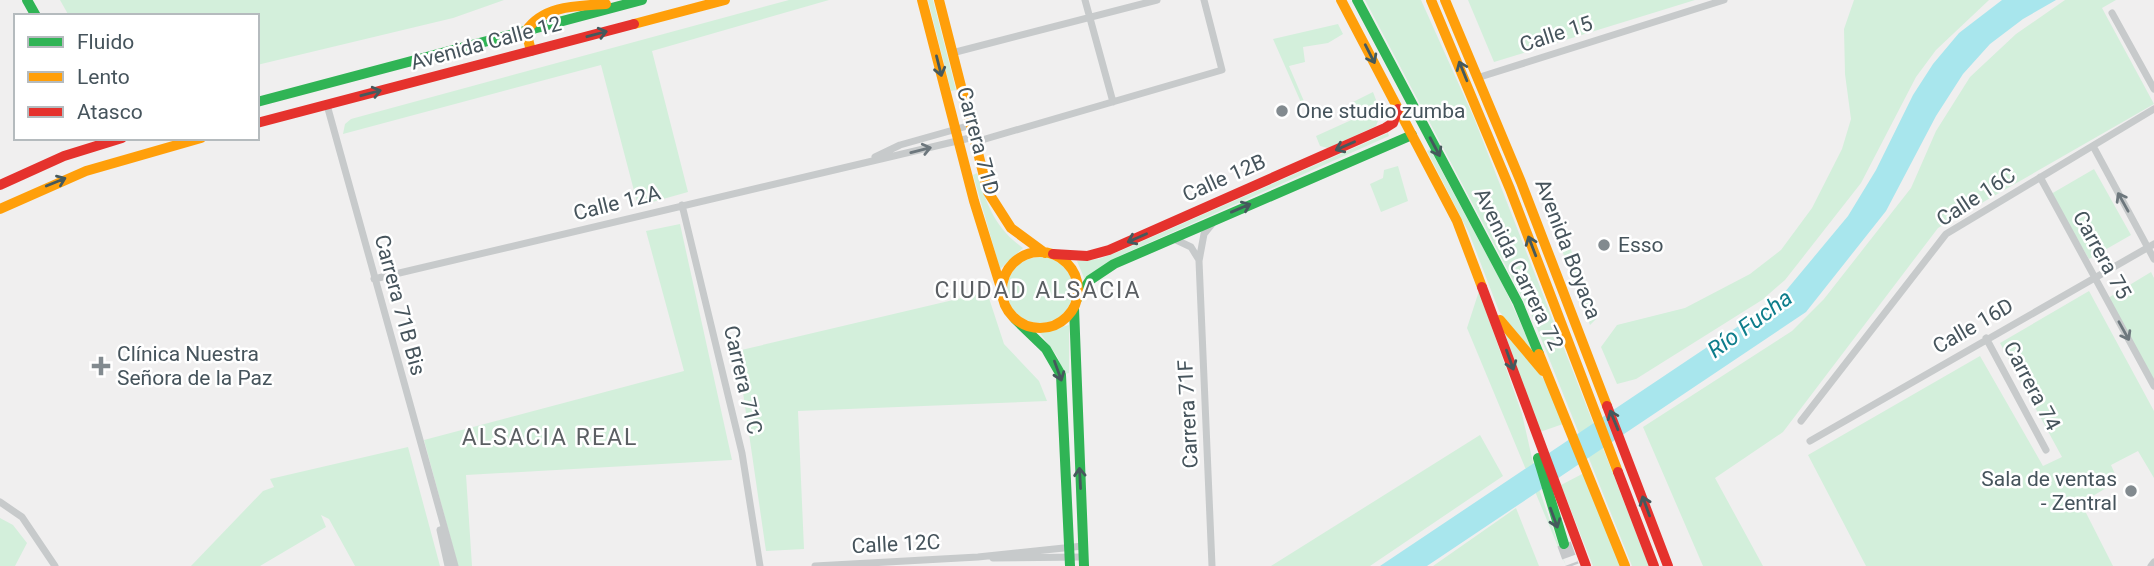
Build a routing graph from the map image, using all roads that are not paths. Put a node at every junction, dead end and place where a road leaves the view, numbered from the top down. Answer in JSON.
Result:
{"nodes":[{"id":1,"x":725,"y":0,"type":"edge"},
{"id":2,"x":922,"y":0,"type":"edge"},
{"id":3,"x":939,"y":0,"type":"edge"},
{"id":4,"x":1085,"y":0,"type":"edge"},
{"id":5,"x":1157,"y":0,"type":"edge"},
{"id":6,"x":1204,"y":0,"type":"edge"},
{"id":7,"x":1341,"y":0,"type":"edge"},
{"id":8,"x":1357,"y":0,"type":"edge"},
{"id":9,"x":1431,"y":0,"type":"edge"},
{"id":10,"x":1445,"y":0,"type":"edge"},
{"id":11,"x":1452,"y":0,"type":"edge"},
{"id":12,"x":1724,"y":0,"type":"edge"},
{"id":13,"x":640,"y":1,"type":"edge"},
{"id":14,"x":2112,"y":13,"type":"dead end"},
{"id":15,"x":1090,"y":18,"type":"junction"},
{"id":16,"x":526,"y":31,"type":"junction"},
{"id":17,"x":1463,"y":37,"type":"junction"},
{"id":18,"x":1451,"y":44,"type":"junction"},
{"id":19,"x":531,"y":51,"type":"junction"},
{"id":20,"x":953,"y":53,"type":"junction"},
{"id":21,"x":1480,"y":76,"type":"junction"},
{"id":22,"x":2154,"y":89,"type":"edge"},
{"id":23,"x":259,"y":101,"type":"edge"},
{"id":24,"x":1114,"y":102,"type":"junction"},
{"id":25,"x":327,"y":105,"type":"junction"},
{"id":26,"x":1398,"y":109,"type":"junction"},
{"id":27,"x":2154,"y":109,"type":"edge"},
{"id":28,"x":1496,"y":119,"type":"junction"},
{"id":29,"x":259,"y":122,"type":"edge"},
{"id":30,"x":956,"y":135,"type":"junction"},
{"id":31,"x":973,"y":135,"type":"junction"},
{"id":32,"x":1412,"y":135,"type":"junction"},
{"id":33,"x":194,"y":140,"type":"edge"},
{"id":34,"x":103,"y":141,"type":"edge"},
{"id":35,"x":2093,"y":146,"type":"junction"},
{"id":36,"x":1497,"y":157,"type":"junction"},
{"id":37,"x":114,"y":162,"type":"junction"},
{"id":38,"x":2040,"y":177,"type":"junction"},
{"id":39,"x":0,"y":186,"type":"edge"},
{"id":40,"x":682,"y":205,"type":"junction"},
{"id":41,"x":0,"y":209,"type":"edge"},
{"id":42,"x":1216,"y":219,"type":"junction"},
{"id":43,"x":1171,"y":238,"type":"junction"},
{"id":44,"x":2151,"y":246,"type":"edge"},
{"id":45,"x":1049,"y":253,"type":"junction"},
{"id":46,"x":2154,"y":258,"type":"edge"},
{"id":47,"x":1199,"y":261,"type":"junction"},
{"id":48,"x":2094,"y":277,"type":"junction"},
{"id":49,"x":374,"y":279,"type":"junction"},
{"id":50,"x":1002,"y":291,"type":"junction"},
{"id":51,"x":1076,"y":303,"type":"junction"},
{"id":52,"x":1554,"y":305,"type":"junction"},
{"id":53,"x":1492,"y":310,"type":"junction"},
{"id":54,"x":1015,"y":319,"type":"junction"},
{"id":55,"x":1576,"y":323,"type":"junction"},
{"id":56,"x":1986,"y":338,"type":"junction"},
{"id":57,"x":1552,"y":383,"type":"junction"},
{"id":58,"x":2154,"y":386,"type":"edge"},
{"id":59,"x":1801,"y":421,"type":"dead end"},
{"id":60,"x":1535,"y":436,"type":"junction"},
{"id":61,"x":1810,"y":441,"type":"dead end"},
{"id":62,"x":2046,"y":450,"type":"dead end"},
{"id":63,"x":0,"y":502,"type":"edge"},
{"id":64,"x":439,"y":515,"type":"junction"},
{"id":65,"x":1564,"y":544,"type":"tunnel mouth"},
{"id":66,"x":1083,"y":556,"type":"edge"},
{"id":67,"x":1069,"y":557,"type":"edge"},
{"id":68,"x":55,"y":566,"type":"edge"},
{"id":69,"x":448,"y":566,"type":"edge"},
{"id":70,"x":455,"y":566,"type":"edge"},
{"id":71,"x":760,"y":566,"type":"edge"},
{"id":72,"x":815,"y":566,"type":"edge"},
{"id":73,"x":1212,"y":566,"type":"edge"},
{"id":74,"x":1586,"y":566,"type":"edge"},
{"id":75,"x":1626,"y":566,"type":"edge"},
{"id":76,"x":1654,"y":566,"type":"edge"},
{"id":77,"x":1668,"y":566,"type":"edge"}],
"edges":[{"from":19,"to":1,"type":"main road","name":"Avenida Calle 12","one_way":true},
{"from":2,"to":30,"type":"main road","name":"Carrera 71D","one_way":true},
{"from":3,"to":20,"type":"main road","name":"Carrera 71D"},
{"from":4,"to":15,"type":"street"},
{"from":5,"to":15,"type":"street"},
{"from":6,"to":24,"type":"street","name":"Calle 12A"},
{"from":7,"to":26,"type":"main road","name":"Avenida Carrera 72","one_way":true},
{"from":8,"to":57,"type":"main road","name":"Avenida Carrera 72","one_way":true},
{"from":9,"to":18,"type":"main road","name":"Avenida Carrera 72"},
{"from":10,"to":17,"type":"main road"},
{"from":10,"to":18,"type":"main road"},
{"from":11,"to":17,"type":"main road"},
{"from":12,"to":21,"type":"street","name":"Calle 15"},
{"from":13,"to":16,"type":"main road","name":"Avenida Calle 12"},
{"from":14,"to":22,"type":"street"},
{"from":15,"to":20,"type":"street"},
{"from":15,"to":24,"type":"street"},
{"from":16,"to":19,"type":"main road"},
{"from":16,"to":23,"type":"main road","name":"Avenida Calle 12"},
{"from":17,"to":21,"type":"main road"},
{"from":36,"to":18,"type":"main road","name":"Avenida Carrera 72","one_way":true},
{"from":25,"to":19,"type":"main road","name":"Avenida Calle 12","one_way":true},
{"from":20,"to":31,"type":"main road","name":"Carrera 71D"},
{"from":21,"to":28,"type":"main road"},
{"from":24,"to":31,"type":"street","name":"Calle 12A"},
{"from":25,"to":29,"type":"main road","name":"Avenida Calle 12"},
{"from":25,"to":49,"type":"street","name":"Carrera 71B Bis"},
{"from":26,"to":32,"type":"main road","name":"Avenida Carrera 72"},
{"from":26,"to":45,"type":"main road","name":"Calle 12B","one_way":true},
{"from":27,"to":35,"type":"street","name":"Calle 16C"},
{"from":28,"to":36,"type":"main road"},
{"from":28,"to":55,"type":"main road","name":"Avenida Boyaca"},
{"from":30,"to":31,"type":"street","name":"Calle 12A"},
{"from":30,"to":31,"type":"street","name":"Calle 12A"},
{"from":30,"to":40,"type":"street","name":"Calle 12A"},
{"from":30,"to":50,"type":"main road","name":"Carrera 71D"},
{"from":31,"to":45,"type":"main road","name":"Carrera 71D"},
{"from":42,"to":32,"type":"main road","name":"Calle 12B","one_way":true},
{"from":32,"to":53,"type":"main road","name":"Avenida Carrera 72"},
{"from":33,"to":37,"type":"main road"},
{"from":34,"to":37,"type":"main road"},
{"from":34,"to":39,"type":"main road"},
{"from":35,"to":38,"type":"street","name":"Calle 16C"},
{"from":44,"to":35,"type":"street","name":"Carrera 75","one_way":true},
{"from":52,"to":36,"type":"main road","name":"Avenida Carrera 72","one_way":true},
{"from":41,"to":37,"type":"main road","one_way":true},
{"from":38,"to":48,"type":"street","name":"Carrera 75"},
{"from":38,"to":59,"type":"street","name":"Calle 16C"},
{"from":40,"to":49,"type":"street","name":"Calle 12A"},
{"from":40,"to":71,"type":"street","name":"Carrera 71C"},
{"from":42,"to":43,"type":"main road","name":"Calle 12B"},
{"from":42,"to":47,"type":"street","name":"Carrera 71F"},
{"from":43,"to":47,"type":"street"},
{"from":43,"to":51,"type":"main road","name":"Calle 12B"},
{"from":44,"to":46,"type":"street","name":"Carrera 75"},
{"from":44,"to":48,"type":"street","name":"Calle 16D"},
{"from":45,"to":50,"type":"main road"},
{"from":45,"to":51,"type":"main road"},
{"from":47,"to":73,"type":"street","name":"Carrera 71F"},
{"from":48,"to":56,"type":"street","name":"Calle 16D"},
{"from":48,"to":58,"type":"street","name":"Carrera 75","one_way":true},
{"from":49,"to":64,"type":"street","name":"Carrera 71B Bis"},
{"from":50,"to":54,"type":"main road"},
{"from":51,"to":54,"type":"main road"},
{"from":66,"to":51,"type":"main road","one_way":true},
{"from":52,"to":55,"type":"main road"},
{"from":52,"to":76,"type":"main road","name":"Avenida Carrera 72"},
{"from":53,"to":57,"type":"main road"},
{"from":53,"to":60,"type":"main road","name":"Avenida Carrera 72","one_way":true},
{"from":54,"to":67,"type":"main road","one_way":true},
{"from":77,"to":55,"type":"main road","name":"Avenida Boyaca","one_way":true},
{"from":56,"to":61,"type":"street","name":"Calle 16D"},
{"from":56,"to":62,"type":"street","name":"Carrera 74"},
{"from":57,"to":75,"type":"main road","name":"Avenida Carrera 72"},
{"from":60,"to":65,"type":"main road","one_way":true},
{"from":60,"to":74,"type":"main road","name":"Avenida Carrera 72"},
{"from":63,"to":68,"type":"street"},
{"from":64,"to":69,"type":"street","name":"Carrera 71B Bis"},
{"from":64,"to":70,"type":"street","name":"Carrera 71B Bis"},
{"from":66,"to":67,"type":"street","name":"Calle 12C"},
{"from":67,"to":72,"type":"street","name":"Calle 12C"}]}
